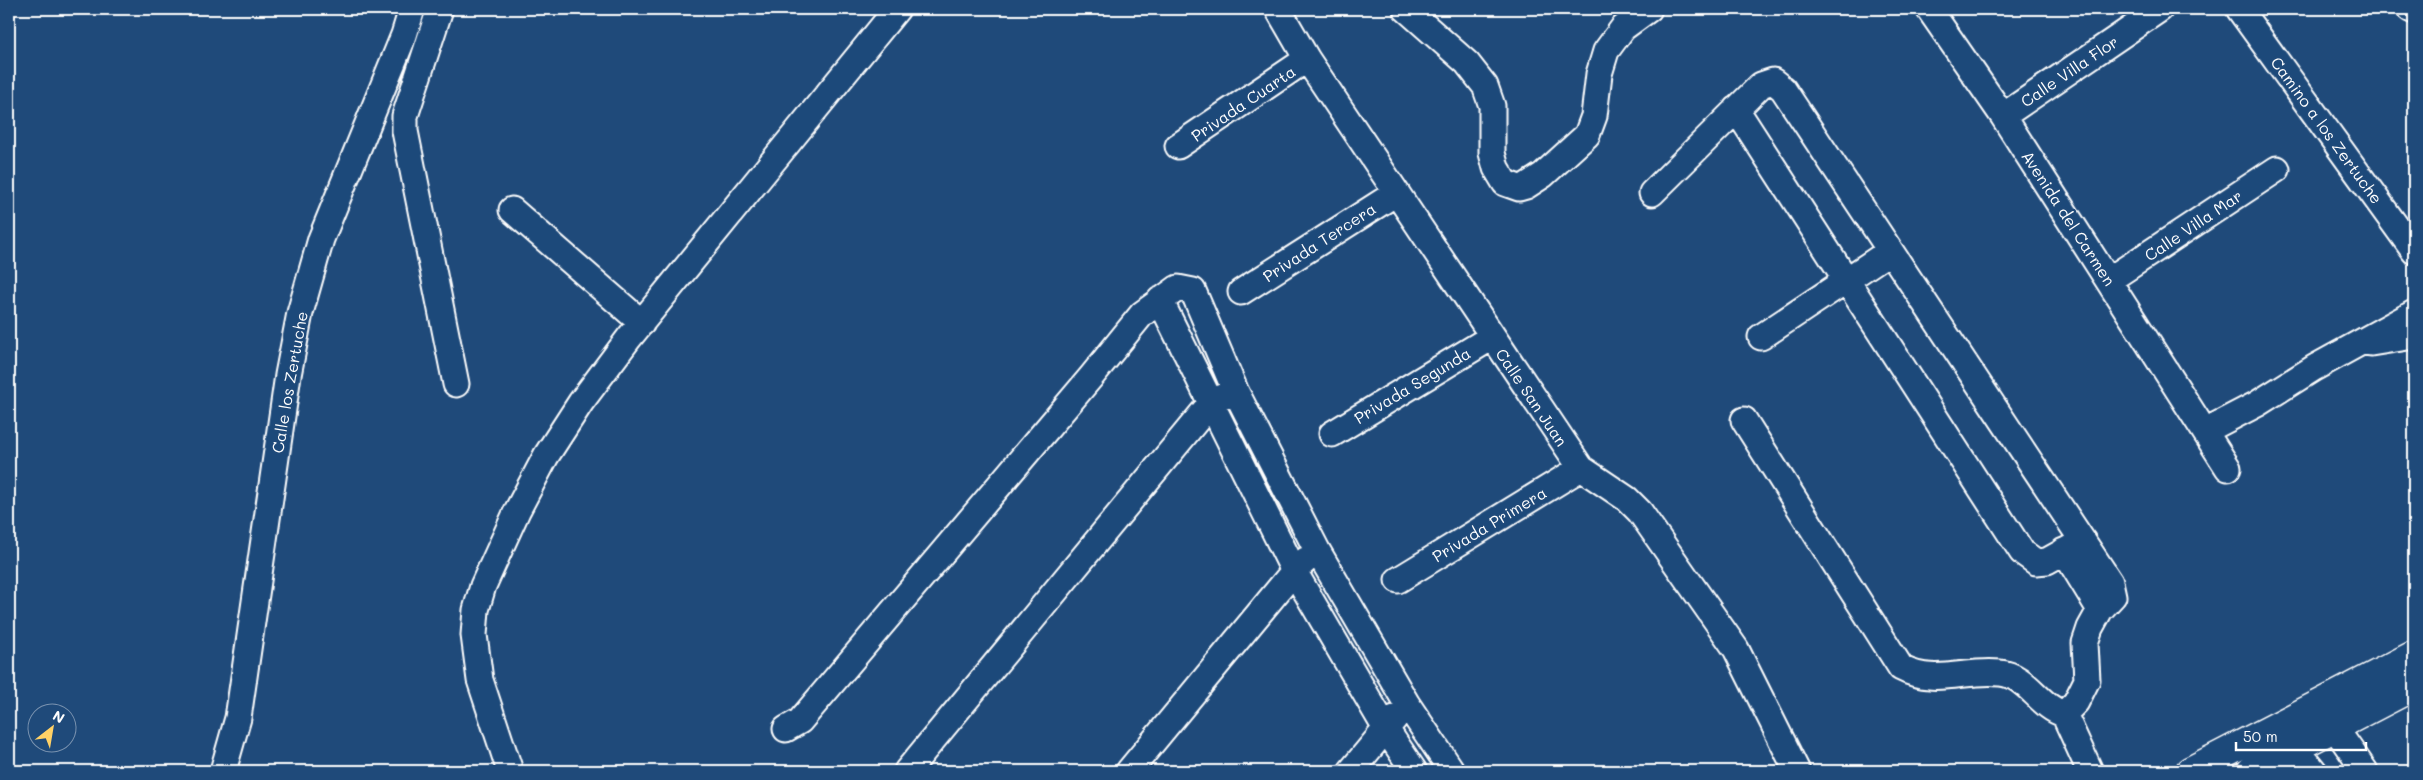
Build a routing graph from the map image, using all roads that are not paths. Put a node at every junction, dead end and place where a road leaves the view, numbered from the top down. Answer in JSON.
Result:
{"nodes":[{"id":1,"x":412,"y":9,"type":"edge"},
{"id":2,"x":440,"y":9,"type":"edge"},
{"id":3,"x":897,"y":9,"type":"edge"},
{"id":4,"x":1278,"y":9,"type":"edge"},
{"id":5,"x":1406,"y":9,"type":"edge"},
{"id":6,"x":1649,"y":9,"type":"edge"},
{"id":7,"x":1929,"y":9,"type":"edge"},
{"id":8,"x":2160,"y":9,"type":"edge"},
{"id":9,"x":2239,"y":9,"type":"edge"},
{"id":10,"x":2410,"y":9,"type":"edge"},
{"id":11,"x":2414,"y":11,"type":"edge"},
{"id":12,"x":1307,"y":59,"type":"junction"},
{"id":13,"x":1736,"y":109,"type":"junction"},
{"id":14,"x":2003,"y":116,"type":"junction"},
{"id":15,"x":1178,"y":146,"type":"dead end"},
{"id":16,"x":2277,"y":168,"type":"dead end"},
{"id":17,"x":1396,"y":192,"type":"junction"},
{"id":18,"x":1652,"y":194,"type":"dead end"},
{"id":19,"x":512,"y":210,"type":"dead end"},
{"id":20,"x":2414,"y":250,"type":"edge"},
{"id":21,"x":1890,"y":251,"type":"junction"},
{"id":22,"x":1846,"y":280,"type":"junction"},
{"id":23,"x":2109,"y":280,"type":"junction"},
{"id":24,"x":1241,"y":292,"type":"dead end"},
{"id":25,"x":1160,"y":300,"type":"junction"},
{"id":26,"x":2414,"y":313,"type":"edge"},
{"id":27,"x":642,"y":323,"type":"junction"},
{"id":28,"x":2414,"y":336,"type":"edge"},
{"id":29,"x":1492,"y":337,"type":"junction"},
{"id":30,"x":1761,"y":337,"type":"dead end"},
{"id":31,"x":2358,"y":345,"type":"junction"},
{"id":32,"x":456,"y":384,"type":"dead end"},
{"id":33,"x":1235,"y":390,"type":"junction"},
{"id":34,"x":1210,"y":404,"type":"junction"},
{"id":35,"x":1744,"y":420,"type":"dead end"},
{"id":36,"x":2205,"y":430,"type":"junction"},
{"id":37,"x":1332,"y":434,"type":"dead end"},
{"id":38,"x":1581,"y":468,"type":"junction"},
{"id":39,"x":2228,"y":468,"type":"dead end"},
{"id":40,"x":2073,"y":546,"type":"junction"},
{"id":41,"x":1317,"y":550,"type":"junction"},
{"id":42,"x":1294,"y":571,"type":"junction"},
{"id":43,"x":1398,"y":580,"type":"dead end"},
{"id":44,"x":2414,"y":655,"type":"edge"},
{"id":45,"x":2414,"y":686,"type":"edge"},
{"id":46,"x":1406,"y":704,"type":"junction"},
{"id":47,"x":2064,"y":714,"type":"junction"},
{"id":48,"x":1386,"y":728,"type":"junction"},
{"id":49,"x":2335,"y":728,"type":"junction"},
{"id":50,"x":786,"y":729,"type":"dead end"},
{"id":51,"x":2296,"y":749,"type":"junction"},
{"id":52,"x":223,"y":771,"type":"edge"},
{"id":53,"x":510,"y":771,"type":"edge"},
{"id":54,"x":907,"y":771,"type":"edge"},
{"id":55,"x":1129,"y":771,"type":"edge"},
{"id":56,"x":1351,"y":771,"type":"edge"},
{"id":57,"x":1414,"y":771,"type":"edge"},
{"id":58,"x":1452,"y":771,"type":"edge"},
{"id":59,"x":1797,"y":771,"type":"edge"},
{"id":60,"x":2090,"y":771,"type":"edge"},
{"id":61,"x":2190,"y":771,"type":"edge"},
{"id":62,"x":2251,"y":771,"type":"edge"},
{"id":63,"x":2314,"y":771,"type":"edge"},
{"id":64,"x":2365,"y":771,"type":"edge"}],
"edges":[{"from":1,"to":52,"type":"street","name":"Calle los Zertuche"},
{"from":2,"to":32,"type":"street"},
{"from":3,"to":27,"type":"street"},
{"from":4,"to":12,"type":"street","name":"Calle San Juan"},
{"from":5,"to":6,"type":"street"},
{"from":7,"to":14,"type":"street","name":"Avenida del Carmen"},
{"from":8,"to":14,"type":"street","name":"Calle Villa Flor"},
{"from":9,"to":20,"type":"street","name":"Camino a los Zertuche"},
{"from":10,"to":11,"type":"street"},
{"from":12,"to":15,"type":"street","name":"Privada Cuarta"},
{"from":12,"to":17,"type":"street","name":"Calle San Juan"},
{"from":13,"to":18,"type":"street"},
{"from":13,"to":21,"type":"street"},
{"from":13,"to":22,"type":"street"},
{"from":14,"to":23,"type":"street","name":"Avenida del Carmen"},
{"from":16,"to":23,"type":"street","name":"Calle Villa Mar"},
{"from":17,"to":24,"type":"street","name":"Privada Tercera"},
{"from":17,"to":29,"type":"street","name":"Calle San Juan"},
{"from":19,"to":27,"type":"street"},
{"from":21,"to":22,"type":"street"},
{"from":21,"to":40,"type":"street"},
{"from":22,"to":30,"type":"street"},
{"from":22,"to":40,"type":"street"},
{"from":23,"to":36,"type":"street","name":"Avenida del Carmen"},
{"from":25,"to":33,"type":"street"},
{"from":25,"to":34,"type":"street"},
{"from":25,"to":50,"type":"street"},
{"from":26,"to":31,"type":"street"},
{"from":27,"to":53,"type":"street"},
{"from":28,"to":31,"type":"street"},
{"from":29,"to":37,"type":"street","name":"Privada Segunda"},
{"from":29,"to":38,"type":"street","name":"Calle San Juan"},
{"from":31,"to":36,"type":"street"},
{"from":33,"to":34,"type":"street"},
{"from":33,"to":41,"type":"street"},
{"from":34,"to":42,"type":"street"},
{"from":34,"to":54,"type":"street"},
{"from":35,"to":47,"type":"street"},
{"from":36,"to":39,"type":"street","name":"Avenida del Carmen"},
{"from":38,"to":43,"type":"street","name":"Privada Primera"},
{"from":38,"to":59,"type":"street","name":"Calle San Juan"},
{"from":40,"to":47,"type":"street"},
{"from":41,"to":42,"type":"street"},
{"from":41,"to":46,"type":"street"},
{"from":42,"to":48,"type":"street"},
{"from":42,"to":55,"type":"street"},
{"from":44,"to":61,"type":"main road"},
{"from":45,"to":49,"type":"main road"},
{"from":46,"to":48,"type":"street"},
{"from":46,"to":58,"type":"street"},
{"from":47,"to":60,"type":"street"},
{"from":48,"to":56,"type":"street"},
{"from":48,"to":57,"type":"street"},
{"from":49,"to":51,"type":"main road"},
{"from":49,"to":64,"type":"street"},
{"from":51,"to":62,"type":"main road"},
{"from":51,"to":63,"type":"street"}]}
